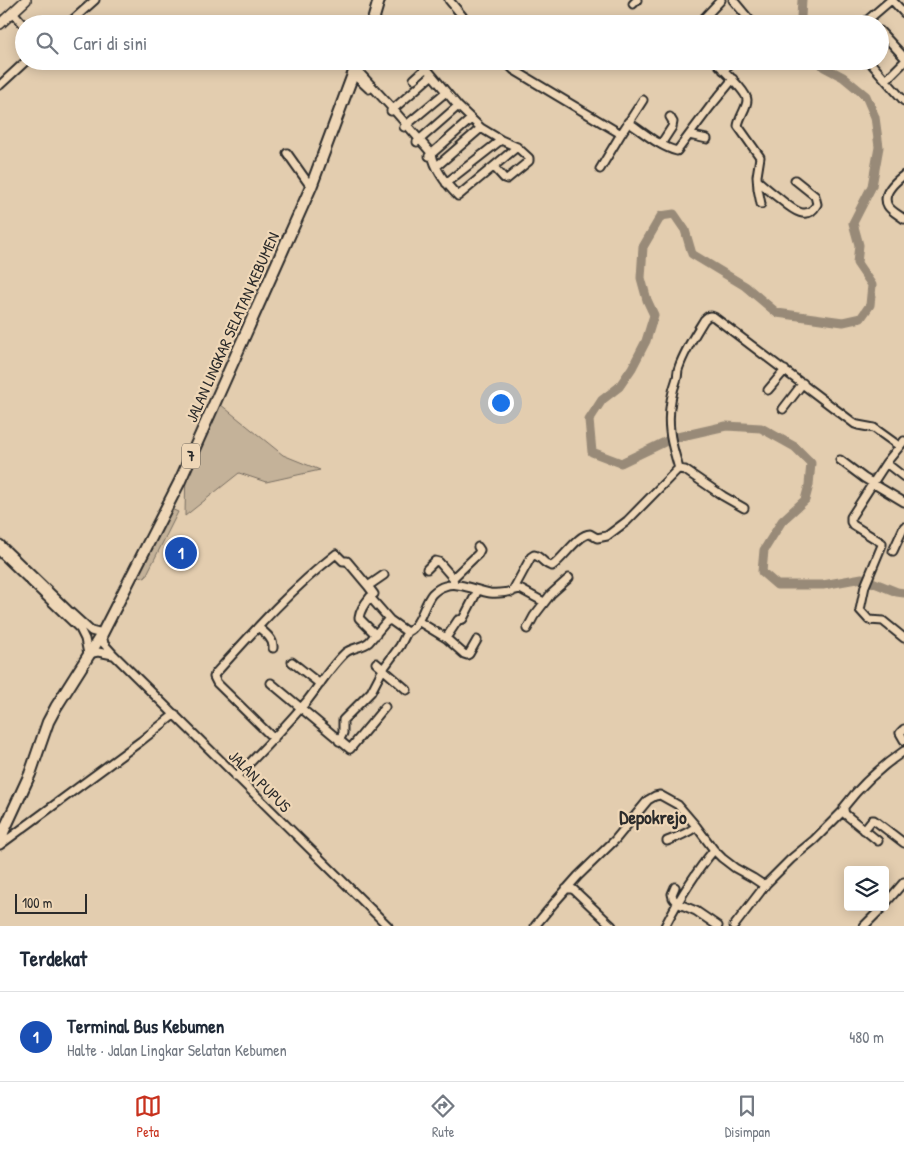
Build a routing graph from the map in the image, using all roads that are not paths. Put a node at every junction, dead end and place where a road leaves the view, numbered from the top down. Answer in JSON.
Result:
{"nodes":[{"id":1,"x":26,"y":0,"type":"edge"},
{"id":2,"x":95,"y":0,"type":"edge"},
{"id":3,"x":379,"y":0,"type":"edge"},
{"id":4,"x":449,"y":0,"type":"edge"},
{"id":5,"x":721,"y":0,"type":"edge"},
{"id":6,"x":733,"y":0,"type":"edge"},
{"id":7,"x":892,"y":0,"type":"edge"},
{"id":8,"x":13,"y":12,"type":"junction"},
{"id":9,"x":904,"y":13,"type":"edge"},
{"id":10,"x":16,"y":15,"type":"edge"},
{"id":11,"x":78,"y":15,"type":"edge"},
{"id":12,"x":375,"y":15,"type":"edge"},
{"id":13,"x":462,"y":15,"type":"edge"},
{"id":14,"x":708,"y":15,"type":"edge"},
{"id":15,"x":746,"y":15,"type":"edge"},
{"id":16,"x":876,"y":15,"type":"edge"},
{"id":17,"x":0,"y":24,"type":"edge"},
{"id":18,"x":889,"y":41,"type":"edge"},
{"id":19,"x":904,"y":57,"type":"edge"},
{"id":20,"x":904,"y":62,"type":"edge"},
{"id":21,"x":15,"y":70,"type":"edge"},
{"id":22,"x":355,"y":70,"type":"edge"},
{"id":23,"x":358,"y":70,"type":"edge"},
{"id":24,"x":424,"y":70,"type":"edge"},
{"id":25,"x":427,"y":70,"type":"edge"},
{"id":26,"x":514,"y":70,"type":"edge"},
{"id":27,"x":723,"y":70,"type":"edge"},
{"id":28,"x":877,"y":70,"type":"edge"},
{"id":29,"x":432,"y":75,"type":"junction"},
{"id":30,"x":414,"y":79,"type":"dead end"},
{"id":31,"x":733,"y":79,"type":"junction"},
{"id":32,"x":886,"y":80,"type":"junction"},
{"id":33,"x":1,"y":82,"type":"edge"},
{"id":34,"x":446,"y":92,"type":"junction"},
{"id":35,"x":643,"y":100,"type":"dead end"},
{"id":36,"x":904,"y":100,"type":"edge"},
{"id":37,"x":458,"y":106,"type":"junction"},
{"id":38,"x":392,"y":111,"type":"junction"},
{"id":39,"x":670,"y":117,"type":"dead end"},
{"id":40,"x":471,"y":119,"type":"junction"},
{"id":41,"x":628,"y":122,"type":"junction"},
{"id":42,"x":405,"y":126,"type":"junction"},
{"id":43,"x":481,"y":128,"type":"junction"},
{"id":44,"x":621,"y":134,"type":"junction"},
{"id":45,"x":689,"y":135,"type":"junction"},
{"id":46,"x":707,"y":139,"type":"dead end"},
{"id":47,"x":501,"y":140,"type":"junction"},
{"id":48,"x":418,"y":141,"type":"junction"},
{"id":49,"x":446,"y":141,"type":"junction"},
{"id":50,"x":661,"y":144,"type":"junction"},
{"id":51,"x":517,"y":147,"type":"junction"},
{"id":52,"x":454,"y":151,"type":"junction"},
{"id":53,"x":286,"y":153,"type":"dead end"},
{"id":54,"x":432,"y":159,"type":"junction"},
{"id":55,"x":494,"y":167,"type":"junction"},
{"id":56,"x":600,"y":169,"type":"dead end"},
{"id":57,"x":904,"y":175,"type":"edge"},
{"id":58,"x":795,"y":180,"type":"dead end"},
{"id":59,"x":758,"y":181,"type":"junction"},
{"id":60,"x":446,"y":183,"type":"junction"},
{"id":61,"x":311,"y":187,"type":"junction"},
{"id":62,"x":761,"y":204,"type":"dead end"},
{"id":63,"x":904,"y":219,"type":"edge"},
{"id":64,"x":785,"y":370,"type":"junction"},
{"id":65,"x":803,"y":384,"type":"junction"},
{"id":66,"x":768,"y":390,"type":"dead end"},
{"id":67,"x":783,"y":409,"type":"dead end"},
{"id":68,"x":902,"y":444,"type":"edge"},
{"id":69,"x":840,"y":460,"type":"dead end"},
{"id":70,"x":886,"y":463,"type":"junction"},
{"id":71,"x":679,"y":469,"type":"junction"},
{"id":72,"x":904,"y":477,"type":"edge"},
{"id":73,"x":874,"y":483,"type":"junction"},
{"id":74,"x":904,"y":502,"type":"edge"},
{"id":75,"x":744,"y":508,"type":"dead end"},
{"id":76,"x":904,"y":527,"type":"edge"},
{"id":77,"x":0,"y":544,"type":"edge"},
{"id":78,"x":478,"y":547,"type":"dead end"},
{"id":79,"x":893,"y":551,"type":"dead end"},
{"id":80,"x":0,"y":552,"type":"edge"},
{"id":81,"x":427,"y":569,"type":"dead end"},
{"id":82,"x":384,"y":575,"type":"dead end"},
{"id":83,"x":569,"y":578,"type":"dead end"},
{"id":84,"x":454,"y":581,"type":"junction"},
{"id":85,"x":368,"y":586,"type":"junction"},
{"id":86,"x":478,"y":590,"type":"junction"},
{"id":87,"x":512,"y":592,"type":"junction"},
{"id":88,"x":373,"y":595,"type":"junction"},
{"id":89,"x":544,"y":602,"type":"junction"},
{"id":90,"x":390,"y":620,"type":"junction"},
{"id":91,"x":418,"y":621,"type":"junction"},
{"id":92,"x":258,"y":626,"type":"junction"},
{"id":93,"x":527,"y":630,"type":"dead end"},
{"id":94,"x":407,"y":632,"type":"junction"},
{"id":95,"x":102,"y":634,"type":"junction"},
{"id":96,"x":376,"y":635,"type":"junction"},
{"id":97,"x":446,"y":638,"type":"junction"},
{"id":98,"x":904,"y":638,"type":"edge"},
{"id":99,"x":477,"y":640,"type":"dead end"},
{"id":100,"x":272,"y":648,"type":"dead end"},
{"id":101,"x":88,"y":654,"type":"junction"},
{"id":102,"x":114,"y":655,"type":"junction"},
{"id":103,"x":292,"y":662,"type":"dead end"},
{"id":104,"x":376,"y":663,"type":"dead end"},
{"id":105,"x":383,"y":670,"type":"junction"},
{"id":106,"x":271,"y":683,"type":"dead end"},
{"id":107,"x":320,"y":684,"type":"junction"},
{"id":108,"x":407,"y":690,"type":"dead end"},
{"id":109,"x":385,"y":707,"type":"dead end"},
{"id":110,"x":301,"y":708,"type":"junction"},
{"id":111,"x":175,"y":714,"type":"junction"},
{"id":112,"x":904,"y":729,"type":"edge"},
{"id":113,"x":274,"y":738,"type":"junction"},
{"id":114,"x":904,"y":740,"type":"edge"},
{"id":115,"x":339,"y":741,"type":"junction"},
{"id":116,"x":904,"y":751,"type":"edge"},
{"id":117,"x":236,"y":777,"type":"junction"},
{"id":118,"x":844,"y":810,"type":"junction"},
{"id":119,"x":696,"y":826,"type":"junction"},
{"id":120,"x":864,"y":830,"type":"junction"},
{"id":121,"x":0,"y":839,"type":"edge"},
{"id":122,"x":666,"y":841,"type":"dead end"},
{"id":123,"x":878,"y":842,"type":"dead end"},
{"id":124,"x":904,"y":843,"type":"edge"},
{"id":125,"x":0,"y":845,"type":"edge"},
{"id":126,"x":714,"y":850,"type":"junction"},
{"id":127,"x":904,"y":882,"type":"edge"},
{"id":128,"x":767,"y":883,"type":"junction"},
{"id":129,"x":675,"y":887,"type":"dead end"},
{"id":130,"x":566,"y":889,"type":"junction"},
{"id":131,"x":889,"y":899,"type":"edge"},
{"id":132,"x":677,"y":903,"type":"junction"},
{"id":133,"x":879,"y":911,"type":"edge"},
{"id":134,"x":606,"y":924,"type":"edge"},
{"id":135,"x":388,"y":926,"type":"edge"},
{"id":136,"x":535,"y":926,"type":"edge"},
{"id":137,"x":665,"y":926,"type":"edge"},
{"id":138,"x":718,"y":926,"type":"edge"},
{"id":139,"x":734,"y":926,"type":"edge"},
{"id":140,"x":864,"y":926,"type":"edge"}],
"edges":[{"from":1,"to":8,"type":"main road"},
{"from":2,"to":11,"type":"street"},
{"from":3,"to":12,"type":"highway"},
{"from":4,"to":13,"type":"street"},
{"from":5,"to":14,"type":"street"},
{"from":6,"to":15,"type":"street"},
{"from":7,"to":9,"type":"street"},
{"from":7,"to":16,"type":"street"},
{"from":8,"to":10,"type":"street"},
{"from":8,"to":17,"type":"main road"},
{"from":18,"to":19,"type":"street"},
{"from":20,"to":32,"type":"street"},
{"from":21,"to":33,"type":"street"},
{"from":22,"to":61,"type":"highway","name":"JALAN LINGKAR SELATAN KEBUMEN","number":"7"},
{"from":23,"to":38,"type":"street"},
{"from":24,"to":30,"type":"street"},
{"from":25,"to":29,"type":"street"},
{"from":26,"to":44,"type":"street"},
{"from":27,"to":31,"type":"street"},
{"from":28,"to":32,"type":"street"},
{"from":29,"to":34,"type":"street"},
{"from":29,"to":38,"type":"street"},
{"from":31,"to":45,"type":"street"},
{"from":31,"to":59,"type":"street"},
{"from":32,"to":36,"type":"street"},
{"from":34,"to":37,"type":"street"},
{"from":34,"to":42,"type":"street"},
{"from":35,"to":41,"type":"street"},
{"from":37,"to":40,"type":"street"},
{"from":37,"to":48,"type":"street"},
{"from":38,"to":42,"type":"street"},
{"from":39,"to":50,"type":"street"},
{"from":40,"to":43,"type":"street"},
{"from":40,"to":49,"type":"street"},
{"from":41,"to":44,"type":"street"},
{"from":41,"to":50,"type":"street"},
{"from":42,"to":48,"type":"street"},
{"from":43,"to":47,"type":"street"},
{"from":43,"to":52,"type":"street"},
{"from":44,"to":56,"type":"street"},
{"from":45,"to":46,"type":"street"},
{"from":45,"to":50,"type":"street"},
{"from":47,"to":51,"type":"street"},
{"from":47,"to":60,"type":"street"},
{"from":48,"to":54,"type":"street"},
{"from":49,"to":52,"type":"street"},
{"from":49,"to":54,"type":"street"},
{"from":51,"to":55,"type":"street"},
{"from":51,"to":55,"type":"street"},
{"from":52,"to":54,"type":"street"},
{"from":53,"to":61,"type":"street"},
{"from":54,"to":60,"type":"street"},
{"from":55,"to":60,"type":"street"},
{"from":57,"to":63,"type":"street"},
{"from":58,"to":59,"type":"street"},
{"from":59,"to":62,"type":"street"},
{"from":61,"to":95,"type":"highway","name":"JALAN LINGKAR SELATAN KEBUMEN","number":"7"},
{"from":64,"to":65,"type":"street"},
{"from":64,"to":66,"type":"street"},
{"from":64,"to":71,"type":"street"},
{"from":65,"to":67,"type":"street"},
{"from":65,"to":68,"type":"street"},
{"from":68,"to":70,"type":"street"},
{"from":69,"to":73,"type":"street"},
{"from":70,"to":72,"type":"street"},
{"from":70,"to":73,"type":"street"},
{"from":71,"to":75,"type":"street"},
{"from":71,"to":87,"type":"street"},
{"from":73,"to":74,"type":"street"},
{"from":73,"to":98,"type":"street"},
{"from":76,"to":79,"type":"street"},
{"from":77,"to":95,"type":"street"},
{"from":78,"to":84,"type":"street"},
{"from":80,"to":101,"type":"street"},
{"from":81,"to":84,"type":"street"},
{"from":82,"to":85,"type":"street"},
{"from":83,"to":89,"type":"street"},
{"from":84,"to":86,"type":"street"},
{"from":84,"to":91,"type":"street"},
{"from":85,"to":88,"type":"street"},
{"from":85,"to":92,"type":"street"},
{"from":86,"to":87,"type":"street"},
{"from":86,"to":97,"type":"street"},
{"from":87,"to":89,"type":"street"},
{"from":88,"to":90,"type":"street"},
{"from":88,"to":96,"type":"street"},
{"from":89,"to":93,"type":"street"},
{"from":90,"to":94,"type":"street"},
{"from":90,"to":96,"type":"street"},
{"from":91,"to":94,"type":"street"},
{"from":91,"to":97,"type":"street"},
{"from":92,"to":100,"type":"street"},
{"from":92,"to":113,"type":"street"},
{"from":94,"to":105,"type":"street"},
{"from":95,"to":101,"type":"highway","name":"JALAN LINGKAR SELATAN KEBUMEN","number":"7"},
{"from":95,"to":102,"type":"street","name":"JALAN PUPUS"},
{"from":96,"to":107,"type":"street"},
{"from":97,"to":99,"type":"street"},
{"from":101,"to":102,"type":"street"},
{"from":101,"to":121,"type":"highway","name":"JALAN LINGKAR SELATAN KEBUMEN","number":"7"},
{"from":102,"to":111,"type":"street","name":"JALAN PUPUS"},
{"from":103,"to":107,"type":"street"},
{"from":104,"to":105,"type":"street"},
{"from":105,"to":108,"type":"street"},
{"from":105,"to":115,"type":"street"},
{"from":106,"to":110,"type":"street"},
{"from":107,"to":110,"type":"street"},
{"from":109,"to":115,"type":"street"},
{"from":110,"to":113,"type":"street"},
{"from":110,"to":115,"type":"street"},
{"from":111,"to":117,"type":"street","name":"JALAN PUPUS"},
{"from":111,"to":125,"type":"street"},
{"from":112,"to":114,"type":"street"},
{"from":113,"to":117,"type":"street"},
{"from":116,"to":118,"type":"street"},
{"from":117,"to":135,"type":"street","name":"JALAN PUPUS"},
{"from":118,"to":120,"type":"street"},
{"from":118,"to":128,"type":"street"},
{"from":119,"to":122,"type":"street"},
{"from":119,"to":126,"type":"street"},
{"from":119,"to":130,"type":"street"},
{"from":120,"to":123,"type":"street"},
{"from":120,"to":124,"type":"street"},
{"from":126,"to":128,"type":"street"},
{"from":126,"to":132,"type":"street"},
{"from":127,"to":131,"type":"street"},
{"from":128,"to":139,"type":"street"},
{"from":129,"to":132,"type":"street"},
{"from":130,"to":134,"type":"street"},
{"from":130,"to":136,"type":"street"},
{"from":132,"to":137,"type":"street"},
{"from":132,"to":138,"type":"street"},
{"from":133,"to":140,"type":"street"}]}
